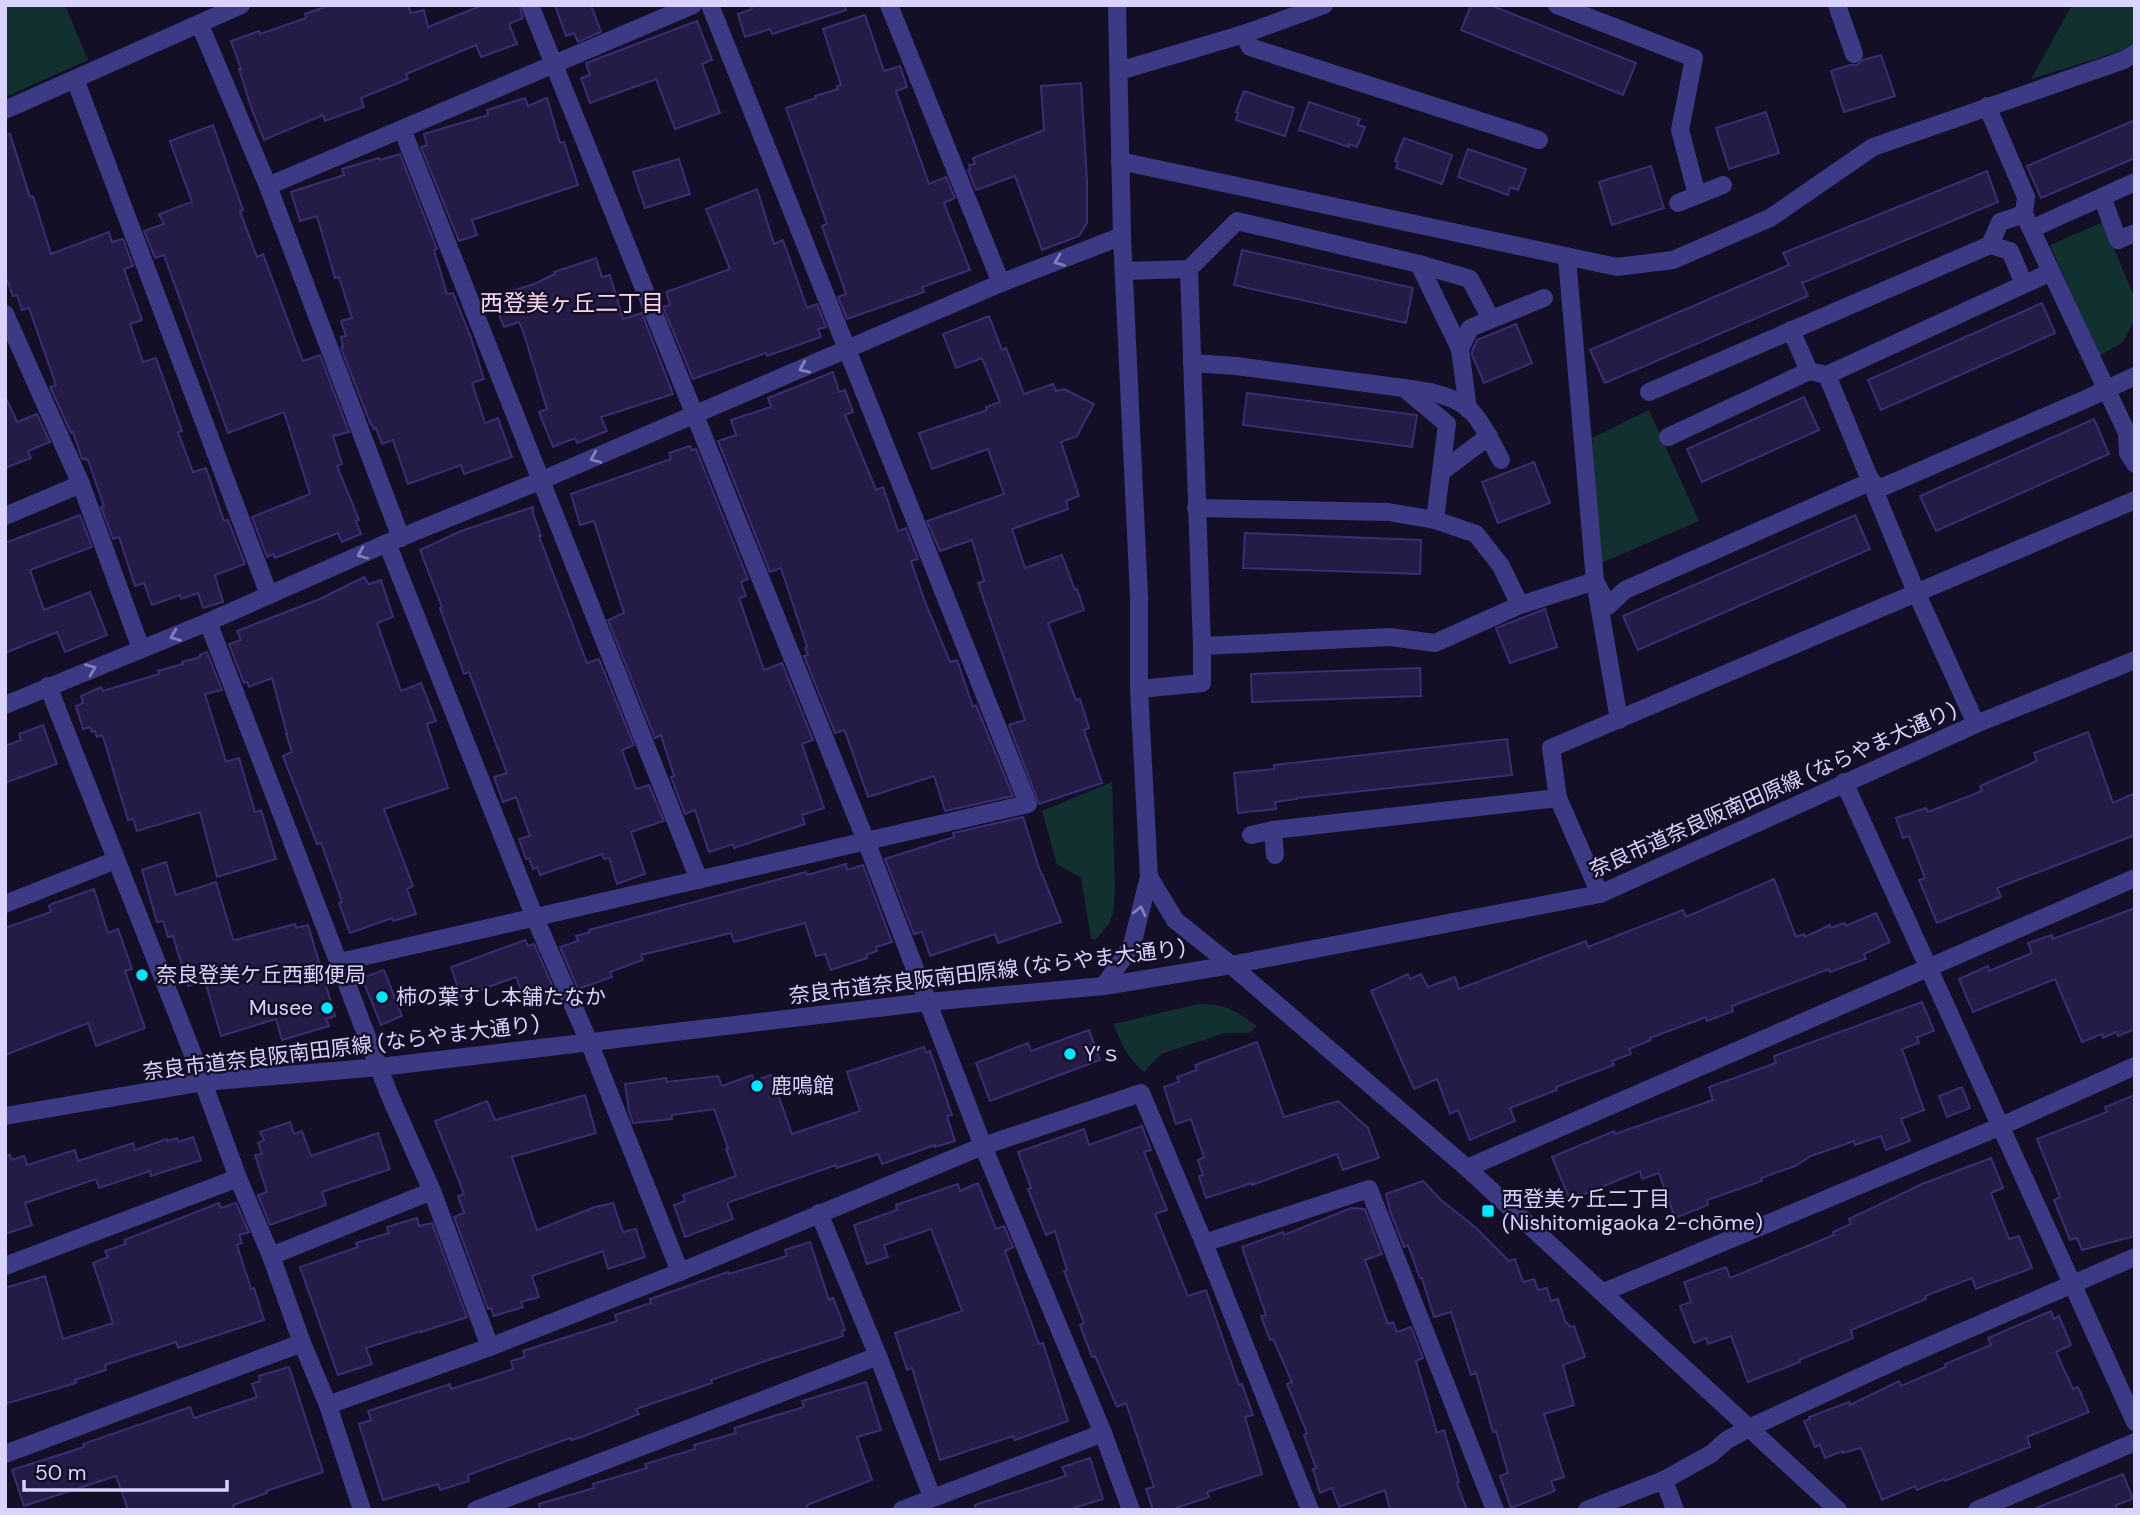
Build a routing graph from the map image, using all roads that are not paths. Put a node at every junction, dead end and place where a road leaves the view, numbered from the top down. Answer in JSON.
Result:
{"nodes":[{"id":1,"x":241,"y":5,"type":"edge"},
{"id":2,"x":530,"y":5,"type":"edge"},
{"id":3,"x":693,"y":5,"type":"edge"},
{"id":4,"x":710,"y":5,"type":"edge"},
{"id":5,"x":889,"y":5,"type":"edge"},
{"id":6,"x":1117,"y":5,"type":"edge"},
{"id":7,"x":1324,"y":5,"type":"edge"},
{"id":8,"x":1557,"y":5,"type":"edge"},
{"id":9,"x":1837,"y":5,"type":"edge"},
{"id":10,"x":200,"y":25,"type":"junction"},
{"id":11,"x":1244,"y":34,"type":"junction"},
{"id":12,"x":2135,"y":53,"type":"edge"},
{"id":13,"x":1854,"y":54,"type":"dead end"},
{"id":14,"x":554,"y":63,"type":"junction"},
{"id":15,"x":1119,"y":71,"type":"junction"},
{"id":16,"x":75,"y":79,"type":"junction"},
{"id":17,"x":1987,"y":106,"type":"junction"},
{"id":18,"x":5,"y":110,"type":"edge"},
{"id":19,"x":402,"y":129,"type":"junction"},
{"id":20,"x":1539,"y":140,"type":"dead end"},
{"id":21,"x":1120,"y":161,"type":"junction"},
{"id":22,"x":2135,"y":182,"type":"edge"},
{"id":23,"x":1723,"y":185,"type":"dead end"},
{"id":24,"x":268,"y":186,"type":"junction"},
{"id":25,"x":1697,"y":195,"type":"junction"},
{"id":26,"x":2102,"y":197,"type":"junction"},
{"id":27,"x":1678,"y":203,"type":"dead end"},
{"id":28,"x":2027,"y":222,"type":"junction"},
{"id":29,"x":2135,"y":233,"type":"edge"},
{"id":30,"x":1122,"y":236,"type":"junction"},
{"id":31,"x":1990,"y":245,"type":"junction"},
{"id":32,"x":1567,"y":258,"type":"junction"},
{"id":33,"x":1419,"y":264,"type":"junction"},
{"id":34,"x":1189,"y":269,"type":"junction"},
{"id":35,"x":1124,"y":271,"type":"junction"},
{"id":36,"x":2051,"y":272,"type":"junction"},
{"id":37,"x":1001,"y":283,"type":"junction"},
{"id":38,"x":2024,"y":284,"type":"junction"},
{"id":39,"x":1544,"y":298,"type":"dead end"},
{"id":40,"x":6,"y":317,"type":"edge"},
{"id":41,"x":1491,"y":319,"type":"junction"},
{"id":42,"x":1791,"y":330,"type":"junction"},
{"id":43,"x":848,"y":349,"type":"junction"},
{"id":44,"x":1460,"y":349,"type":"junction"},
{"id":45,"x":1192,"y":363,"type":"junction"},
{"id":46,"x":1818,"y":373,"type":"junction"},
{"id":47,"x":2135,"y":376,"type":"edge"},
{"id":48,"x":1404,"y":388,"type":"junction"},
{"id":49,"x":2106,"y":388,"type":"junction"},
{"id":50,"x":1649,"y":392,"type":"dead end"},
{"id":51,"x":1468,"y":409,"type":"junction"},
{"id":52,"x":696,"y":415,"type":"junction"},
{"id":53,"x":1489,"y":436,"type":"junction"},
{"id":54,"x":1668,"y":437,"type":"dead end"},
{"id":55,"x":1501,"y":460,"type":"dead end"},
{"id":56,"x":2135,"y":464,"type":"edge"},
{"id":57,"x":1441,"y":472,"type":"junction"},
{"id":58,"x":541,"y":481,"type":"junction"},
{"id":59,"x":81,"y":484,"type":"junction"},
{"id":60,"x":1874,"y":486,"type":"junction"},
{"id":61,"x":2135,"y":500,"type":"edge"},
{"id":62,"x":1196,"y":508,"type":"junction"},
{"id":63,"x":5,"y":516,"type":"edge"},
{"id":64,"x":1435,"y":520,"type":"junction"},
{"id":65,"x":394,"y":541,"type":"junction"},
{"id":66,"x":1595,"y":582,"type":"junction"},
{"id":67,"x":1916,"y":592,"type":"junction"},
{"id":68,"x":269,"y":595,"type":"junction"},
{"id":69,"x":1520,"y":605,"type":"junction"},
{"id":70,"x":208,"y":622,"type":"junction"},
{"id":71,"x":1202,"y":646,"type":"junction"},
{"id":72,"x":141,"y":649,"type":"junction"},
{"id":73,"x":2135,"y":660,"type":"edge"},
{"id":74,"x":48,"y":686,"type":"junction"},
{"id":75,"x":1139,"y":689,"type":"junction"},
{"id":76,"x":5,"y":705,"type":"edge"},
{"id":77,"x":1619,"y":720,"type":"junction"},
{"id":78,"x":1976,"y":724,"type":"junction"},
{"id":79,"x":1844,"y":782,"type":"junction"},
{"id":80,"x":1558,"y":798,"type":"junction"},
{"id":81,"x":1273,"y":830,"type":"junction"},
{"id":82,"x":1251,"y":835,"type":"dead end"},
{"id":83,"x":866,"y":841,"type":"junction"},
{"id":84,"x":1275,"y":855,"type":"dead end"},
{"id":85,"x":116,"y":860,"type":"junction"},
{"id":86,"x":1149,"y":877,"type":"junction"},
{"id":87,"x":2135,"y":878,"type":"edge"},
{"id":88,"x":699,"y":880,"type":"junction"},
{"id":89,"x":1600,"y":894,"type":"junction"},
{"id":90,"x":5,"y":904,"type":"edge"},
{"id":91,"x":535,"y":918,"type":"junction"},
{"id":92,"x":340,"y":962,"type":"junction"},
{"id":93,"x":1231,"y":965,"type":"junction"},
{"id":94,"x":1928,"y":966,"type":"junction"},
{"id":95,"x":1104,"y":986,"type":"junction"},
{"id":96,"x":928,"y":1002,"type":"junction"},
{"id":97,"x":589,"y":1042,"type":"junction"},
{"id":98,"x":2135,"y":1066,"type":"edge"},
{"id":99,"x":380,"y":1067,"type":"junction"},
{"id":100,"x":204,"y":1082,"type":"junction"},
{"id":101,"x":5,"y":1116,"type":"edge"},
{"id":102,"x":1999,"y":1127,"type":"junction"},
{"id":103,"x":983,"y":1146,"type":"junction"},
{"id":104,"x":1467,"y":1167,"type":"junction"},
{"id":105,"x":238,"y":1178,"type":"junction"},
{"id":106,"x":432,"y":1191,"type":"junction"},
{"id":107,"x":819,"y":1213,"type":"junction"},
{"id":108,"x":1204,"y":1243,"type":"junction"},
{"id":109,"x":271,"y":1256,"type":"junction"},
{"id":110,"x":2135,"y":1257,"type":"edge"},
{"id":111,"x":5,"y":1266,"type":"edge"},
{"id":112,"x":680,"y":1272,"type":"junction"},
{"id":113,"x":2072,"y":1286,"type":"junction"},
{"id":114,"x":1604,"y":1292,"type":"junction"},
{"id":115,"x":302,"y":1343,"type":"junction"},
{"id":116,"x":490,"y":1347,"type":"junction"},
{"id":117,"x":878,"y":1356,"type":"junction"},
{"id":118,"x":328,"y":1405,"type":"junction"},
{"id":119,"x":2135,"y":1422,"type":"edge"},
{"id":120,"x":1749,"y":1428,"type":"junction"},
{"id":121,"x":1102,"y":1433,"type":"junction"},
{"id":122,"x":2135,"y":1442,"type":"edge"},
{"id":123,"x":5,"y":1454,"type":"edge"},
{"id":124,"x":1664,"y":1480,"type":"junction"},
{"id":125,"x":932,"y":1497,"type":"junction"},
{"id":126,"x":355,"y":1508,"type":"edge"},
{"id":127,"x":476,"y":1510,"type":"edge"},
{"id":128,"x":902,"y":1510,"type":"edge"},
{"id":129,"x":1131,"y":1510,"type":"edge"},
{"id":130,"x":1310,"y":1510,"type":"edge"},
{"id":131,"x":1495,"y":1510,"type":"edge"},
{"id":132,"x":1587,"y":1510,"type":"edge"},
{"id":133,"x":1675,"y":1510,"type":"edge"},
{"id":134,"x":1838,"y":1510,"type":"edge"},
{"id":135,"x":1978,"y":1510,"type":"edge"}],
"edges":[{"from":1,"to":10,"type":"street"},
{"from":2,"to":14,"type":"street"},
{"from":3,"to":14,"type":"street"},
{"from":4,"to":43,"type":"street"},
{"from":5,"to":37,"type":"street"},
{"from":6,"to":15,"type":"street"},
{"from":7,"to":11,"type":"street"},
{"from":8,"to":25,"type":"street"},
{"from":9,"to":13,"type":"street"},
{"from":10,"to":16,"type":"street"},
{"from":10,"to":24,"type":"street"},
{"from":11,"to":15,"type":"street"},
{"from":11,"to":20,"type":"street"},
{"from":12,"to":17,"type":"street"},
{"from":14,"to":19,"type":"street"},
{"from":14,"to":52,"type":"street"},
{"from":15,"to":21,"type":"street"},
{"from":16,"to":18,"type":"street"},
{"from":16,"to":68,"type":"street"},
{"from":17,"to":28,"type":"street"},
{"from":17,"to":32,"type":"street"},
{"from":19,"to":24,"type":"street"},
{"from":19,"to":58,"type":"street"},
{"from":21,"to":30,"type":"street"},
{"from":21,"to":32,"type":"street"},
{"from":22,"to":26,"type":"street"},
{"from":23,"to":25,"type":"street"},
{"from":24,"to":65,"type":"street"},
{"from":25,"to":27,"type":"street"},
{"from":26,"to":28,"type":"street"},
{"from":26,"to":29,"type":"street"},
{"from":28,"to":31,"type":"street"},
{"from":28,"to":36,"type":"street"},
{"from":30,"to":35,"type":"street"},
{"from":30,"to":37,"type":"street","one_way":true},
{"from":31,"to":38,"type":"street"},
{"from":31,"to":42,"type":"street"},
{"from":32,"to":66,"type":"street"},
{"from":33,"to":34,"type":"street"},
{"from":33,"to":41,"type":"street"},
{"from":33,"to":44,"type":"street"},
{"from":34,"to":35,"type":"street"},
{"from":34,"to":45,"type":"street"},
{"from":35,"to":75,"type":"street"},
{"from":36,"to":38,"type":"street"},
{"from":36,"to":49,"type":"street"},
{"from":37,"to":43,"type":"street"},
{"from":38,"to":46,"type":"street"},
{"from":39,"to":41,"type":"street"},
{"from":40,"to":59,"type":"street"},
{"from":41,"to":44,"type":"street"},
{"from":42,"to":46,"type":"street"},
{"from":42,"to":50,"type":"street"},
{"from":43,"to":52,"type":"street","one_way":true},
{"from":43,"to":83,"type":"street"},
{"from":44,"to":51,"type":"street"},
{"from":45,"to":48,"type":"street"},
{"from":45,"to":62,"type":"street"},
{"from":46,"to":54,"type":"street"},
{"from":46,"to":60,"type":"street"},
{"from":47,"to":49,"type":"street"},
{"from":48,"to":51,"type":"street"},
{"from":48,"to":57,"type":"street"},
{"from":49,"to":56,"type":"street"},
{"from":49,"to":60,"type":"street"},
{"from":51,"to":53,"type":"street"},
{"from":52,"to":58,"type":"street","one_way":true},
{"from":52,"to":83,"type":"street"},
{"from":53,"to":55,"type":"street"},
{"from":53,"to":57,"type":"street"},
{"from":57,"to":64,"type":"street"},
{"from":58,"to":65,"type":"street"},
{"from":58,"to":88,"type":"street"},
{"from":59,"to":63,"type":"street"},
{"from":59,"to":72,"type":"street"},
{"from":60,"to":66,"type":"street"},
{"from":60,"to":67,"type":"street"},
{"from":61,"to":67,"type":"street"},
{"from":62,"to":64,"type":"street"},
{"from":62,"to":71,"type":"street"},
{"from":64,"to":69,"type":"street"},
{"from":65,"to":68,"type":"street","one_way":true},
{"from":65,"to":91,"type":"street"},
{"from":66,"to":69,"type":"street"},
{"from":66,"to":77,"type":"street"},
{"from":67,"to":77,"type":"street"},
{"from":67,"to":78,"type":"street"},
{"from":68,"to":70,"type":"street"},
{"from":69,"to":71,"type":"street"},
{"from":70,"to":72,"type":"street","one_way":true},
{"from":70,"to":92,"type":"street"},
{"from":71,"to":75,"type":"street"},
{"from":74,"to":72,"type":"street","one_way":true},
{"from":73,"to":78,"type":"street","name":"奈良市道奈良阪南田原線 (ならやま大通り)"},
{"from":74,"to":76,"type":"street"},
{"from":74,"to":85,"type":"street"},
{"from":75,"to":86,"type":"street"},
{"from":77,"to":80,"type":"street"},
{"from":78,"to":79,"type":"street","name":"奈良市道奈良阪南田原線 (ならやま大通り)"},
{"from":79,"to":89,"type":"street","name":"奈良市道奈良阪南田原線 (ならやま大通り)"},
{"from":79,"to":94,"type":"street"},
{"from":80,"to":81,"type":"street"},
{"from":80,"to":89,"type":"street"},
{"from":81,"to":82,"type":"street"},
{"from":81,"to":84,"type":"street"},
{"from":83,"to":88,"type":"street"},
{"from":83,"to":96,"type":"street"},
{"from":85,"to":90,"type":"street"},
{"from":85,"to":100,"type":"street"},
{"from":86,"to":93,"type":"street"},
{"from":95,"to":86,"type":"street","one_way":true},
{"from":87,"to":94,"type":"street"},
{"from":88,"to":91,"type":"street"},
{"from":89,"to":93,"type":"street","name":"奈良市道奈良阪南田原線 (ならやま大通り)"},
{"from":91,"to":92,"type":"street"},
{"from":91,"to":97,"type":"street"},
{"from":92,"to":99,"type":"street"},
{"from":93,"to":95,"type":"street","name":"奈良市道奈良阪南田原線 (ならやま大通り)"},
{"from":93,"to":104,"type":"street"},
{"from":94,"to":102,"type":"street"},
{"from":94,"to":104,"type":"street"},
{"from":95,"to":96,"type":"street","name":"奈良市道奈良阪南田原線 (ならやま大通り)"},
{"from":96,"to":97,"type":"street","name":"奈良市道奈良阪南田原線 (ならやま大通り)"},
{"from":96,"to":103,"type":"street"},
{"from":97,"to":99,"type":"street","name":"奈良市道奈良阪南田原線 (ならやま大通り)"},
{"from":97,"to":112,"type":"street"},
{"from":98,"to":102,"type":"street"},
{"from":99,"to":100,"type":"street","name":"奈良市道奈良阪南田原線 (ならやま大通り)"},
{"from":99,"to":106,"type":"street"},
{"from":100,"to":101,"type":"street","name":"奈良市道奈良阪南田原線 (ならやま大通り)"},
{"from":100,"to":105,"type":"street"},
{"from":102,"to":113,"type":"street"},
{"from":102,"to":114,"type":"street"},
{"from":103,"to":107,"type":"street"},
{"from":103,"to":108,"type":"street"},
{"from":103,"to":121,"type":"street"},
{"from":104,"to":114,"type":"street"},
{"from":105,"to":109,"type":"street"},
{"from":105,"to":111,"type":"street"},
{"from":106,"to":109,"type":"street"},
{"from":106,"to":116,"type":"street"},
{"from":107,"to":112,"type":"street"},
{"from":107,"to":117,"type":"street"},
{"from":108,"to":130,"type":"street"},
{"from":108,"to":131,"type":"street"},
{"from":109,"to":115,"type":"street"},
{"from":110,"to":113,"type":"street"},
{"from":112,"to":116,"type":"street"},
{"from":113,"to":119,"type":"street"},
{"from":113,"to":120,"type":"street"},
{"from":114,"to":120,"type":"street"},
{"from":115,"to":118,"type":"street"},
{"from":115,"to":123,"type":"street"},
{"from":116,"to":118,"type":"street"},
{"from":117,"to":125,"type":"street"},
{"from":117,"to":127,"type":"street"},
{"from":118,"to":126,"type":"street"},
{"from":120,"to":124,"type":"street"},
{"from":120,"to":134,"type":"street"},
{"from":121,"to":125,"type":"street"},
{"from":121,"to":129,"type":"street"},
{"from":122,"to":135,"type":"street"},
{"from":124,"to":132,"type":"street"},
{"from":124,"to":133,"type":"street"},
{"from":125,"to":128,"type":"street"}]}
